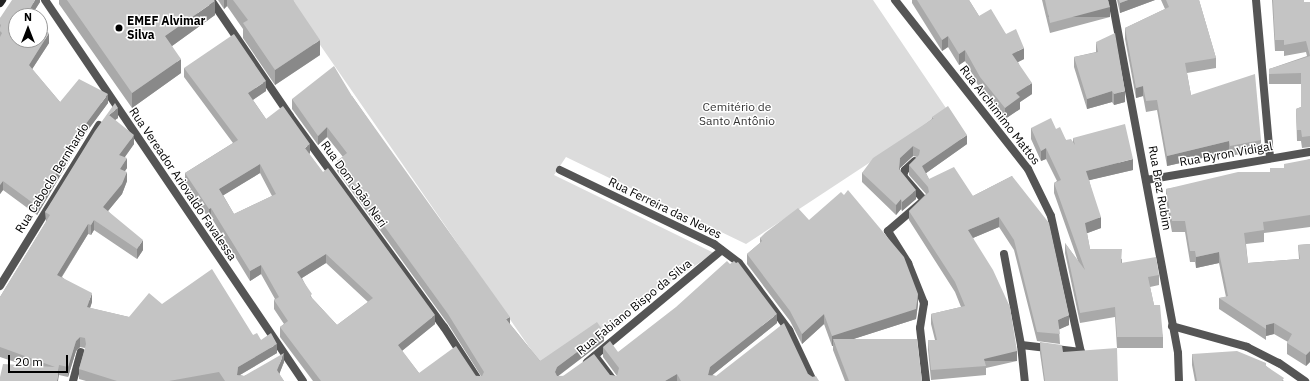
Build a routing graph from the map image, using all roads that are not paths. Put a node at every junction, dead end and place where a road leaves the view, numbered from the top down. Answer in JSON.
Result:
{"nodes":[{"id":1,"x":2,"y":0,"type":"edge"},
{"id":2,"x":45,"y":0,"type":"edge"},
{"id":3,"x":211,"y":0,"type":"edge"},
{"id":4,"x":895,"y":0,"type":"edge"},
{"id":5,"x":1112,"y":0,"type":"edge"},
{"id":6,"x":1256,"y":0,"type":"edge"},
{"id":7,"x":0,"y":3,"type":"edge"},
{"id":8,"x":110,"y":109,"type":"junction"},
{"id":9,"x":1310,"y":152,"type":"edge"},
{"id":10,"x":1270,"y":157,"type":"junction"},
{"id":11,"x":915,"y":161,"type":"edge"},
{"id":12,"x":560,"y":170,"type":"dead end"},
{"id":13,"x":1146,"y":180,"type":"junction"},
{"id":14,"x":722,"y":250,"type":"junction"},
{"id":15,"x":1004,"y":254,"type":"dead end"},
{"id":16,"x":0,"y":286,"type":"edge"},
{"id":17,"x":785,"y":324,"type":"junction"},
{"id":18,"x":1172,"y":326,"type":"junction"},
{"id":19,"x":776,"y":332,"type":"edge"},
{"id":20,"x":1022,"y":345,"type":"junction"},
{"id":21,"x":81,"y":352,"type":"dead end"},
{"id":22,"x":596,"y":356,"type":"junction"},
{"id":23,"x":578,"y":369,"type":"edge"},
{"id":24,"x":72,"y":381,"type":"edge"},
{"id":25,"x":302,"y":381,"type":"edge"},
{"id":26,"x":479,"y":381,"type":"edge"},
{"id":27,"x":614,"y":381,"type":"edge"},
{"id":28,"x":813,"y":381,"type":"edge"},
{"id":29,"x":926,"y":381,"type":"edge"},
{"id":30,"x":1025,"y":381,"type":"edge"},
{"id":31,"x":1179,"y":381,"type":"edge"},
{"id":32,"x":1305,"y":381,"type":"edge"}],
"edges":[{"from":1,"to":7,"type":"street"},
{"from":2,"to":8,"type":"street","name":"Rua Vereador Ariovaldo Favalessa"},
{"from":3,"to":26,"type":"street","name":"Rua Dom João Neri"},
{"from":4,"to":20,"type":"street","name":"Rua Archimimo Mattos"},
{"from":5,"to":13,"type":"street","name":"Rua Braz Rubim"},
{"from":6,"to":10,"type":"street"},
{"from":8,"to":16,"type":"street","name":"Rua Caboclo Bernhardo"},
{"from":8,"to":25,"type":"street","name":"Rua Vereador Ariovaldo Favalessa"},
{"from":9,"to":10,"type":"street","name":"Rua Byron Vidigal"},
{"from":10,"to":13,"type":"street","name":"Rua Byron Vidigal"},
{"from":11,"to":29,"type":"street"},
{"from":12,"to":14,"type":"street","name":"Rua Ferreira das Neves"},
{"from":13,"to":18,"type":"street","name":"Rua Braz Rubim"},
{"from":14,"to":17,"type":"street","name":"Rua Ferreira das Neves"},
{"from":14,"to":22,"type":"street","name":"Rua Fabiano Bispo da Silva"},
{"from":15,"to":20,"type":"street"},
{"from":17,"to":19,"type":"street"},
{"from":17,"to":28,"type":"street","name":"Rua Ferreira das Neves"},
{"from":18,"to":31,"type":"street","name":"Rua Braz Rubim"},
{"from":18,"to":32,"type":"street"},
{"from":20,"to":30,"type":"street"},
{"from":21,"to":24,"type":"street"},
{"from":22,"to":23,"type":"street","name":"Rua Fabiano Bispo da Silva"},
{"from":22,"to":27,"type":"street"}]}
